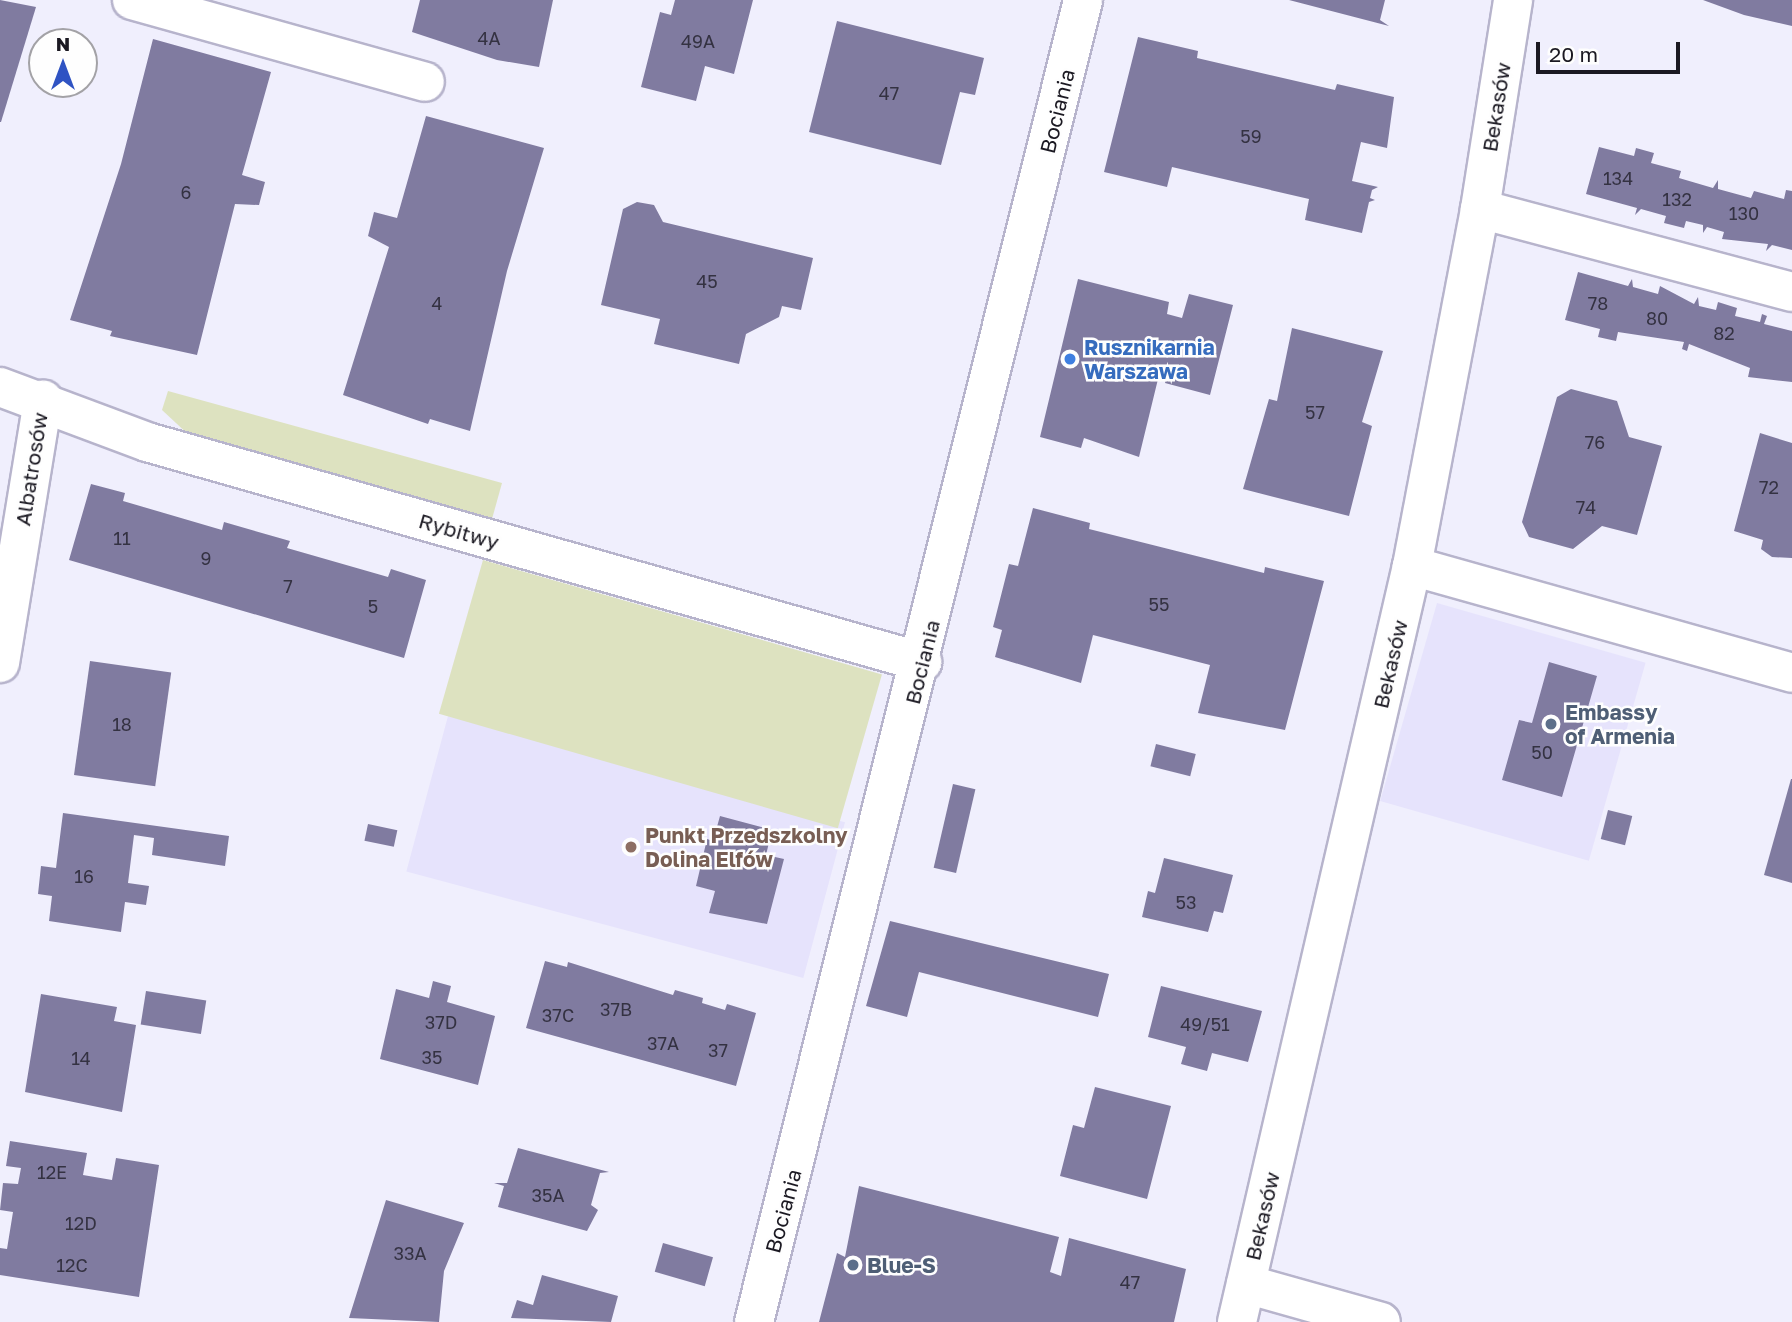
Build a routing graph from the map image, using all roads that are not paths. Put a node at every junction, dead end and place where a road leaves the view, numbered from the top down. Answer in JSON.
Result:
{"nodes":[{"id":1,"x":132,"y":0,"type":"edge"},
{"id":2,"x":1083,"y":0,"type":"edge"},
{"id":3,"x":1513,"y":0,"type":"edge"},
{"id":4,"x":425,"y":82,"type":"dead end"},
{"id":5,"x":1480,"y":209,"type":"junction"},
{"id":6,"x":1792,"y":292,"type":"edge"},
{"id":7,"x":0,"y":387,"type":"edge"},
{"id":8,"x":43,"y":398,"type":"junction"},
{"id":9,"x":1412,"y":566,"type":"junction"},
{"id":10,"x":7,"y":571,"type":"edge"},
{"id":11,"x":922,"y":662,"type":"junction"},
{"id":12,"x":0,"y":663,"type":"edge"},
{"id":13,"x":1792,"y":673,"type":"edge"},
{"id":14,"x":1246,"y":1284,"type":"junction"},
{"id":15,"x":754,"y":1322,"type":"edge"},
{"id":16,"x":1237,"y":1322,"type":"edge"},
{"id":17,"x":1381,"y":1322,"type":"edge"}],
"edges":[{"from":1,"to":4,"type":"street"},
{"from":2,"to":11,"type":"street","name":"Bociania"},
{"from":3,"to":5,"type":"street","name":"Bekasów"},
{"from":5,"to":6,"type":"street"},
{"from":5,"to":9,"type":"street","name":"Bekasów"},
{"from":7,"to":8,"type":"street","name":"Rybitwy"},
{"from":8,"to":10,"type":"street","name":"Albatrosów"},
{"from":8,"to":11,"type":"street","name":"Rybitwy"},
{"from":9,"to":13,"type":"street"},
{"from":9,"to":14,"type":"street","name":"Bekasów"},
{"from":10,"to":12,"type":"street","name":"Albatrosów"},
{"from":11,"to":15,"type":"street","name":"Bociania"},
{"from":14,"to":16,"type":"street","name":"Bekasów"},
{"from":14,"to":17,"type":"street"}]}
